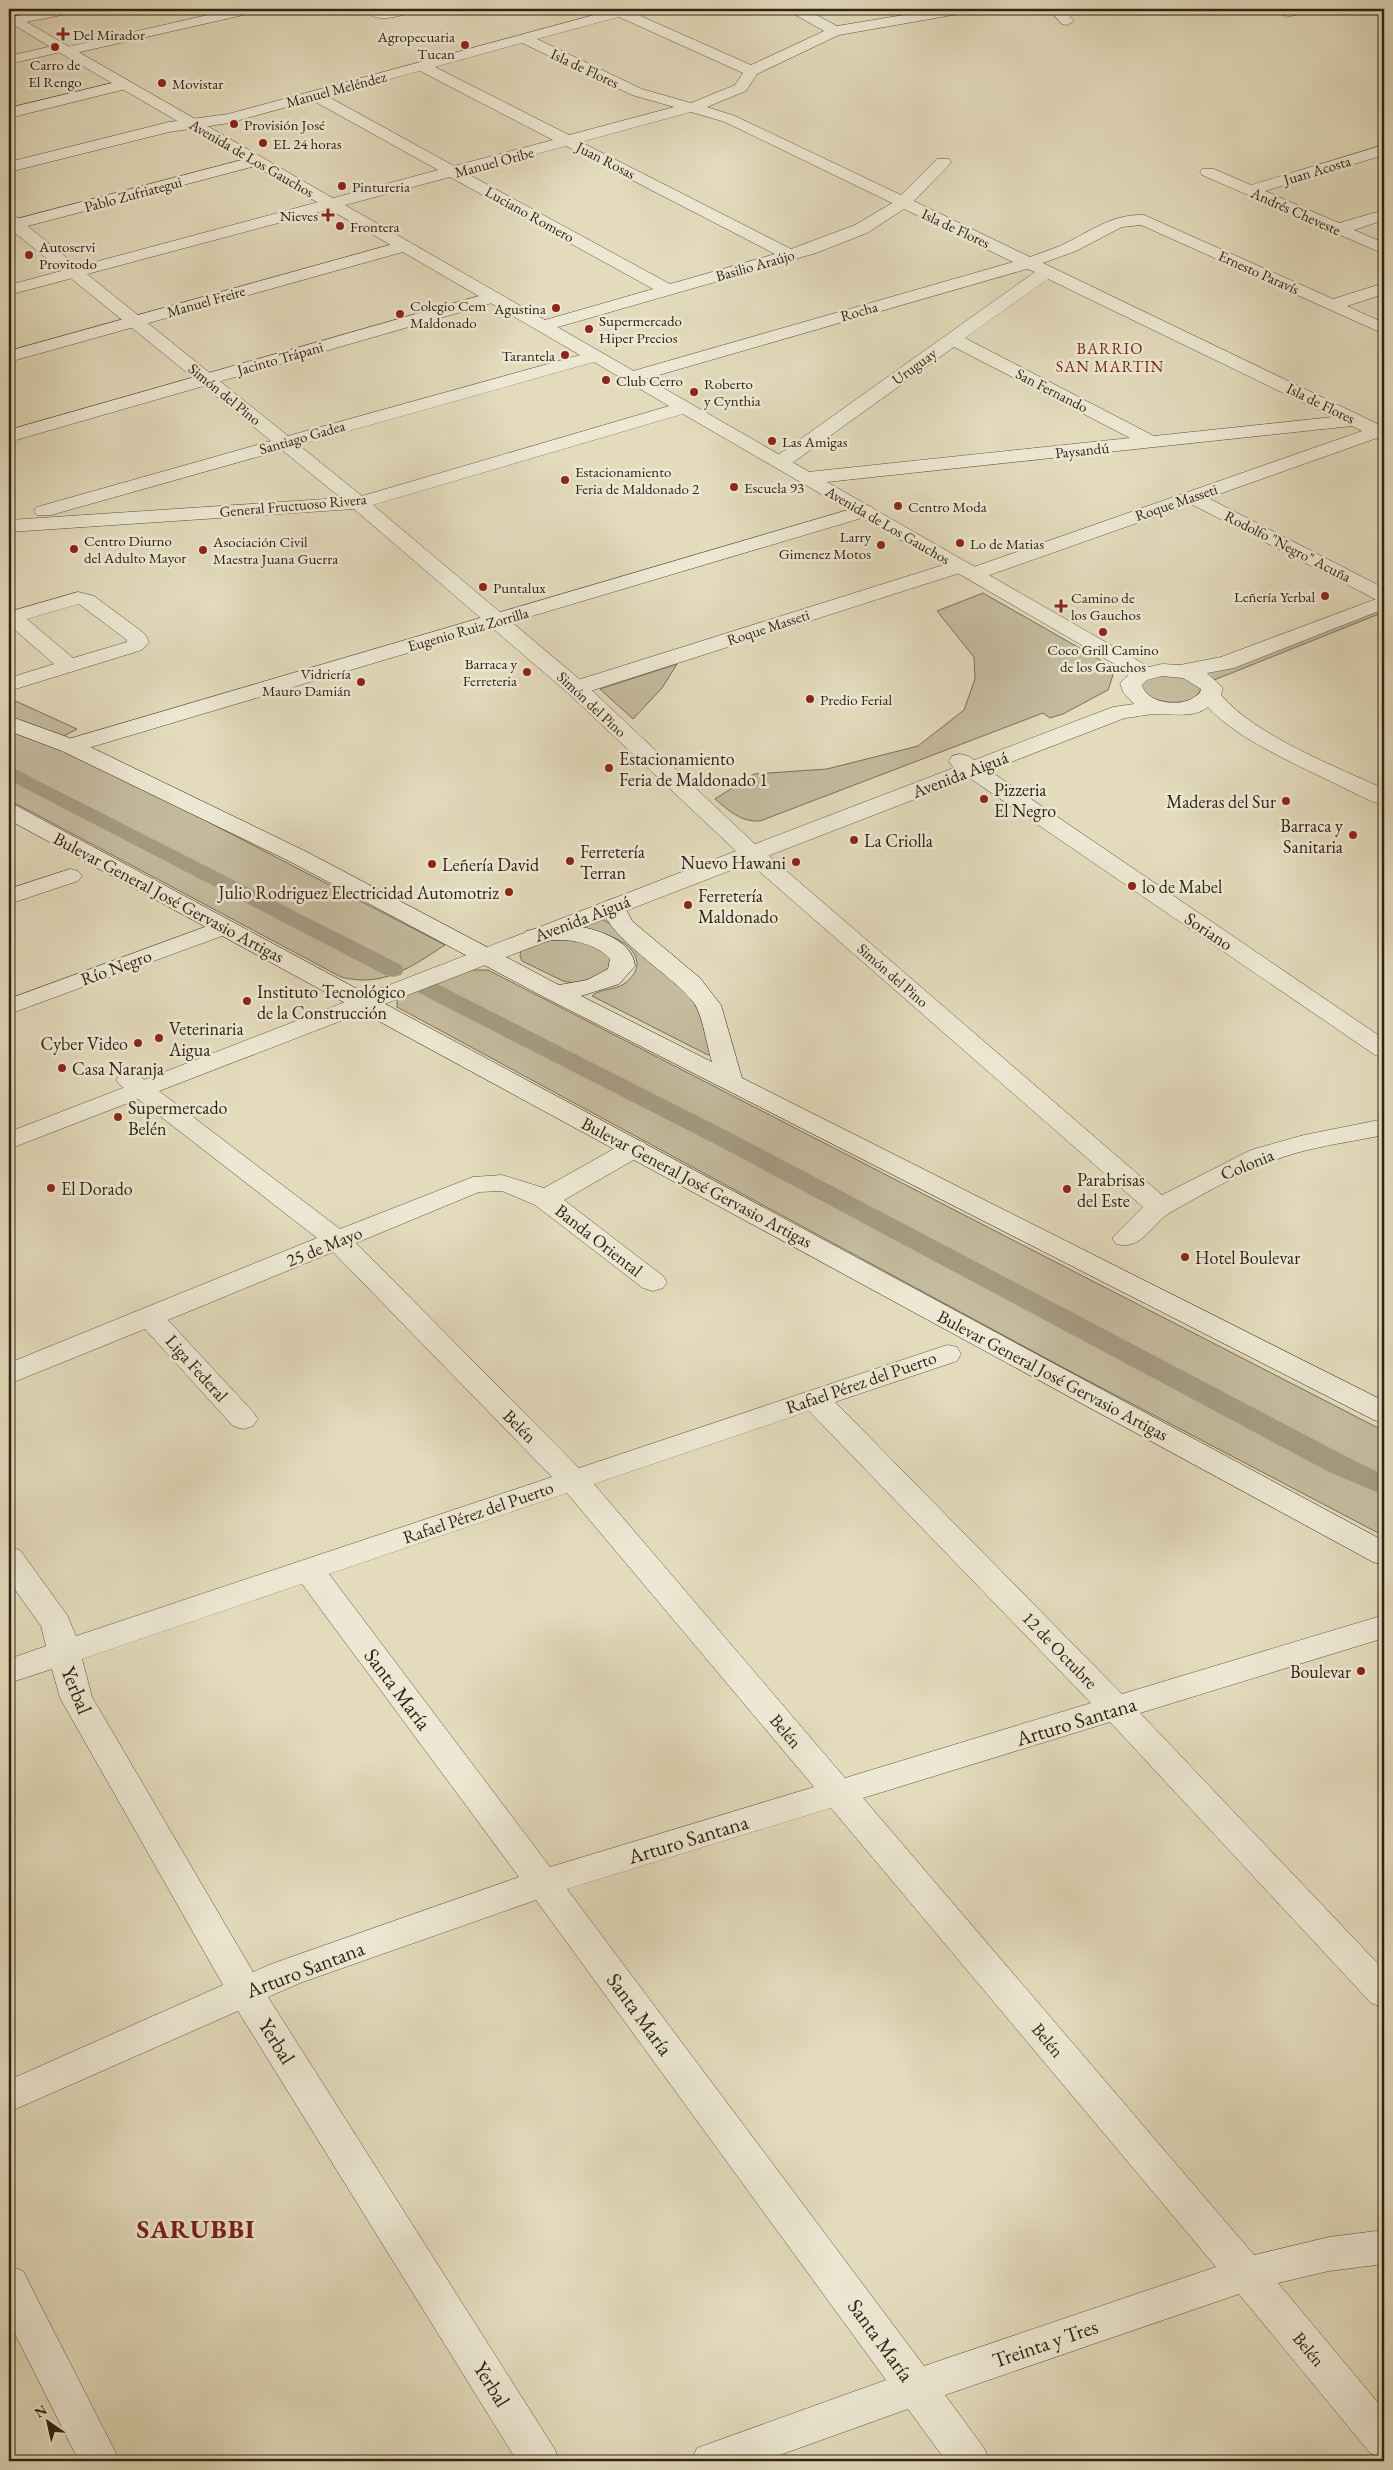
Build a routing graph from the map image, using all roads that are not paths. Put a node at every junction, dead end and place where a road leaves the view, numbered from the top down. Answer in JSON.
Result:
{"nodes":[{"id":1,"x":72,"y":9,"type":"edge"},
{"id":2,"x":252,"y":9,"type":"edge"},
{"id":3,"x":409,"y":9,"type":"edge"},
{"id":4,"x":795,"y":9,"type":"edge"},
{"id":5,"x":964,"y":9,"type":"edge"},
{"id":6,"x":1055,"y":9,"type":"edge"},
{"id":7,"x":626,"y":10,"type":"edge"},
{"id":8,"x":377,"y":12,"type":"edge"},
{"id":9,"x":13,"y":18,"type":"edge"},
{"id":10,"x":1067,"y":21,"type":"dead end"},
{"id":11,"x":835,"y":31,"type":"junction"},
{"id":12,"x":522,"y":38,"type":"junction"},
{"id":13,"x":64,"y":50,"type":"junction"},
{"id":14,"x":9,"y":60,"type":"edge"},
{"id":15,"x":422,"y":66,"type":"junction"},
{"id":16,"x":751,"y":71,"type":"junction"},
{"id":17,"x":125,"y":85,"type":"junction"},
{"id":18,"x":313,"y":95,"type":"junction"},
{"id":19,"x":693,"y":107,"type":"junction"},
{"id":20,"x":9,"y":113,"type":"edge"},
{"id":21,"x":192,"y":123,"type":"junction"},
{"id":22,"x":569,"y":142,"type":"junction"},
{"id":23,"x":1384,"y":150,"type":"edge"},
{"id":24,"x":257,"y":161,"type":"junction"},
{"id":25,"x":943,"y":162,"type":"dead end"},
{"id":26,"x":9,"y":167,"type":"edge"},
{"id":27,"x":454,"y":172,"type":"junction"},
{"id":28,"x":1208,"y":172,"type":"dead end"},
{"id":29,"x":1250,"y":190,"type":"junction"},
{"id":30,"x":903,"y":203,"type":"junction"},
{"id":31,"x":332,"y":204,"type":"junction"},
{"id":32,"x":1384,"y":215,"type":"edge"},
{"id":33,"x":11,"y":223,"type":"edge"},
{"id":34,"x":1338,"y":229,"type":"junction"},
{"id":35,"x":1084,"y":240,"type":"joint"},
{"id":36,"x":404,"y":246,"type":"junction"},
{"id":37,"x":1384,"y":249,"type":"edge"},
{"id":38,"x":790,"y":255,"type":"junction"},
{"id":39,"x":1031,"y":262,"type":"junction"},
{"id":40,"x":1048,"y":271,"type":"junction"},
{"id":41,"x":74,"y":272,"type":"junction"},
{"id":42,"x":1384,"y":288,"type":"edge"},
{"id":43,"x":9,"y":290,"type":"edge"},
{"id":44,"x":668,"y":290,"type":"junction"},
{"id":45,"x":494,"y":297,"type":"junction"},
{"id":46,"x":1332,"y":305,"type":"junction"},
{"id":47,"x":135,"y":322,"type":"junction"},
{"id":48,"x":544,"y":326,"type":"junction"},
{"id":49,"x":1384,"y":329,"type":"edge"},
{"id":50,"x":953,"y":339,"type":"junction"},
{"id":51,"x":596,"y":356,"type":"junction"},
{"id":52,"x":9,"y":357,"type":"edge"},
{"id":53,"x":632,"y":376,"type":"junction"},
{"id":54,"x":208,"y":379,"type":"junction"},
{"id":55,"x":686,"y":407,"type":"junction"},
{"id":56,"x":1356,"y":420,"type":"junction"},
{"id":57,"x":1383,"y":427,"type":"edge"},
{"id":58,"x":9,"y":436,"type":"edge"},
{"id":59,"x":284,"y":442,"type":"junction"},
{"id":60,"x":1152,"y":442,"type":"junction"},
{"id":61,"x":781,"y":462,"type":"junction"},
{"id":62,"x":808,"y":478,"type":"junction"},
{"id":63,"x":1192,"y":496,"type":"junction"},
{"id":64,"x":359,"y":503,"type":"junction"},
{"id":65,"x":865,"y":511,"type":"junction"},
{"id":66,"x":9,"y":519,"type":"edge"},
{"id":67,"x":9,"y":526,"type":"edge"},
{"id":68,"x":967,"y":570,"type":"junction"},
{"id":69,"x":1384,"y":596,"type":"edge"},
{"id":70,"x":1384,"y":602,"type":"edge"},
{"id":71,"x":10,"y":618,"type":"edge"},
{"id":72,"x":1384,"y":618,"type":"edge"},
{"id":73,"x":498,"y":620,"type":"junction"},
{"id":74,"x":69,"y":666,"type":"junction"},
{"id":75,"x":1181,"y":671,"type":"junction"},
{"id":76,"x":1146,"y":672,"type":"junction"},
{"id":77,"x":9,"y":685,"type":"edge"},
{"id":78,"x":576,"y":688,"type":"junction"},
{"id":79,"x":1211,"y":692,"type":"junction"},
{"id":80,"x":1134,"y":695,"type":"junction"},
{"id":81,"x":1167,"y":708,"type":"junction"},
{"id":82,"x":9,"y":723,"type":"edge"},
{"id":83,"x":1260,"y":734,"type":"junction"},
{"id":84,"x":70,"y":746,"type":"junction"},
{"id":85,"x":966,"y":766,"type":"junction"},
{"id":86,"x":1384,"y":798,"type":"edge"},
{"id":87,"x":9,"y":811,"type":"edge"},
{"id":88,"x":748,"y":849,"type":"junction"},
{"id":89,"x":70,"y":876,"type":"dead end"},
{"id":90,"x":9,"y":897,"type":"edge"},
{"id":91,"x":614,"y":906,"type":"junction"},
{"id":92,"x":224,"y":927,"type":"junction"},
{"id":93,"x":535,"y":936,"type":"junction"},
{"id":94,"x":480,"y":952,"type":"junction"},
{"id":95,"x":555,"y":993,"type":"junction"},
{"id":96,"x":358,"y":999,"type":"junction"},
{"id":97,"x":9,"y":1007,"type":"edge"},
{"id":98,"x":1384,"y":1050,"type":"edge"},
{"id":99,"x":730,"y":1080,"type":"junction"},
{"id":100,"x":136,"y":1086,"type":"junction"},
{"id":101,"x":9,"y":1127,"type":"edge"},
{"id":102,"x":1384,"y":1127,"type":"edge"},
{"id":103,"x":9,"y":1141,"type":"edge"},
{"id":104,"x":635,"y":1148,"type":"junction"},
{"id":105,"x":545,"y":1198,"type":"junction"},
{"id":106,"x":1159,"y":1207,"type":"junction"},
{"id":107,"x":1126,"y":1238,"type":"dead end"},
{"id":108,"x":338,"y":1241,"type":"junction"},
{"id":109,"x":653,"y":1282,"type":"dead end"},
{"id":110,"x":150,"y":1317,"type":"junction"},
{"id":111,"x":947,"y":1354,"type":"dead end"},
{"id":112,"x":9,"y":1374,"type":"edge"},
{"id":113,"x":814,"y":1398,"type":"junction"},
{"id":114,"x":1384,"y":1414,"type":"edge"},
{"id":115,"x":243,"y":1419,"type":"dead end"},
{"id":116,"x":573,"y":1480,"type":"junction"},
{"id":117,"x":1384,"y":1554,"type":"edge"},
{"id":118,"x":9,"y":1558,"type":"edge"},
{"id":119,"x":308,"y":1569,"type":"junction"},
{"id":120,"x":1381,"y":1632,"type":"edge"},
{"id":121,"x":63,"y":1653,"type":"junction"},
{"id":122,"x":9,"y":1672,"type":"edge"},
{"id":123,"x":1116,"y":1708,"type":"junction"},
{"id":124,"x":839,"y":1793,"type":"junction"},
{"id":125,"x":543,"y":1883,"type":"junction"},
{"id":126,"x":245,"y":1991,"type":"junction"},
{"id":127,"x":1384,"y":1993,"type":"edge"},
{"id":128,"x":9,"y":2097,"type":"edge"},
{"id":129,"x":1384,"y":2246,"type":"edge"},
{"id":130,"x":1246,"y":2274,"type":"junction"},
{"id":131,"x":9,"y":2283,"type":"edge"},
{"id":132,"x":916,"y":2387,"type":"junction"},
{"id":133,"x":1384,"y":2440,"type":"edge"},
{"id":134,"x":100,"y":2461,"type":"edge"},
{"id":135,"x":540,"y":2461,"type":"edge"},
{"id":136,"x":711,"y":2461,"type":"edge"},
{"id":137,"x":970,"y":2461,"type":"edge"}],
"edges":[{"from":1,"to":9,"type":"street"},
{"from":2,"to":13,"type":"street"},
{"from":3,"to":8,"type":"street"},
{"from":4,"to":11,"type":"street"},
{"from":5,"to":11,"type":"street","name":"Manuel Oribe"},
{"from":6,"to":10,"type":"street"},
{"from":7,"to":12,"type":"street","name":"Manuel Meléndez"},
{"from":7,"to":16,"type":"street"},
{"from":9,"to":13,"type":"street","name":"Avenida de Los Gauchos"},
{"from":11,"to":16,"type":"street","name":"Manuel Oribe"},
{"from":12,"to":15,"type":"street","name":"Manuel Meléndez"},
{"from":12,"to":19,"type":"street","name":"Isla de Flores"},
{"from":13,"to":14,"type":"street"},
{"from":13,"to":17,"type":"street","name":"Avenida de Los Gauchos"},
{"from":15,"to":18,"type":"street","name":"Manuel Meléndez"},
{"from":15,"to":22,"type":"street","name":"Juan Rosas"},
{"from":16,"to":19,"type":"street","name":"Manuel Oribe"},
{"from":17,"to":20,"type":"street"},
{"from":17,"to":21,"type":"street","name":"Avenida de Los Gauchos"},
{"from":18,"to":21,"type":"street","name":"Manuel Meléndez"},
{"from":18,"to":27,"type":"street","name":"Luciano Romero"},
{"from":19,"to":22,"type":"street","name":"Manuel Oribe"},
{"from":19,"to":30,"type":"street","name":"Isla de Flores"},
{"from":21,"to":24,"type":"street","name":"Avenida de Los Gauchos"},
{"from":21,"to":26,"type":"street","name":"Manuel Meléndez"},
{"from":22,"to":27,"type":"street","name":"Manuel Oribe"},
{"from":22,"to":38,"type":"street","name":"Juan Rosas"},
{"from":23,"to":29,"type":"street","name":"Juan Acosta"},
{"from":24,"to":31,"type":"street","name":"Avenida de Los Gauchos"},
{"from":24,"to":33,"type":"street","name":"Pablo Zufriategui"},
{"from":25,"to":30,"type":"street","name":"Basilio Araújo"},
{"from":27,"to":31,"type":"street","name":"Manuel Oribe"},
{"from":27,"to":44,"type":"street","name":"Luciano Romero"},
{"from":28,"to":29,"type":"street","name":"Andrés Cheveste"},
{"from":29,"to":34,"type":"street","name":"Andrés Cheveste"},
{"from":30,"to":38,"type":"street","name":"Basilio Araújo"},
{"from":30,"to":39,"type":"street","name":"Isla de Flores"},
{"from":31,"to":36,"type":"street","name":"Avenida de Los Gauchos"},
{"from":31,"to":41,"type":"street","name":"Manuel Oribe"},
{"from":32,"to":34,"type":"street"},
{"from":33,"to":41,"type":"street","name":"Simón del Pino"},
{"from":34,"to":37,"type":"street","name":"Andrés Cheveste"},
{"from":35,"to":39,"type":"street","name":"Rocha"},
{"from":35,"to":46,"type":"street","name":"Ernesto Paravís"},
{"from":36,"to":45,"type":"street","name":"Avenida de Los Gauchos"},
{"from":36,"to":47,"type":"street","name":"Manuel Freire"},
{"from":38,"to":44,"type":"street","name":"Basilio Araújo"},
{"from":39,"to":40,"type":"street","name":"Isla de Flores"},
{"from":39,"to":53,"type":"street","name":"Rocha"},
{"from":40,"to":50,"type":"street","name":"Uruguay"},
{"from":40,"to":56,"type":"street","name":"Isla de Flores"},
{"from":41,"to":43,"type":"street","name":"Manuel Oribe"},
{"from":41,"to":47,"type":"street","name":"Simón del Pino"},
{"from":42,"to":46,"type":"street"},
{"from":44,"to":48,"type":"street","name":"Basilio Araújo"},
{"from":45,"to":48,"type":"street","name":"Avenida de Los Gauchos"},
{"from":45,"to":54,"type":"street","name":"Jacinto Trápani"},
{"from":46,"to":49,"type":"street","name":"Ernesto Paravís"},
{"from":47,"to":52,"type":"street","name":"Manuel Freire"},
{"from":47,"to":54,"type":"street","name":"Simón del Pino"},
{"from":48,"to":51,"type":"street","name":"Avenida de Los Gauchos"},
{"from":50,"to":60,"type":"street","name":"San Fernando"},
{"from":50,"to":61,"type":"street","name":"Uruguay"},
{"from":51,"to":53,"type":"street","name":"Avenida de Los Gauchos"},
{"from":51,"to":59,"type":"street","name":"Santiago Gadea"},
{"from":53,"to":55,"type":"street","name":"Avenida de Los Gauchos"},
{"from":54,"to":58,"type":"street","name":"Jacinto Trápani"},
{"from":54,"to":59,"type":"street","name":"Simón del Pino"},
{"from":55,"to":61,"type":"street","name":"Avenida de Los Gauchos"},
{"from":55,"to":64,"type":"street","name":"General Fructuoso Rivera"},
{"from":56,"to":57,"type":"street","name":"Paysandú"},
{"from":56,"to":60,"type":"street","name":"Paysandú"},
{"from":57,"to":63,"type":"street","name":"Roque Masseti"},
{"from":59,"to":64,"type":"street","name":"Simón del Pino"},
{"from":59,"to":66,"type":"street","name":"Santiago Gadea"},
{"from":60,"to":62,"type":"street","name":"Paysandú"},
{"from":61,"to":62,"type":"street","name":"Avenida de Los Gauchos"},
{"from":62,"to":65,"type":"street","name":"Avenida de Los Gauchos"},
{"from":63,"to":68,"type":"street","name":"Roque Masseti"},
{"from":63,"to":69,"type":"street","name":"Rodolfo \"Negro\" Acuña"},
{"from":64,"to":67,"type":"street","name":"General Fructuoso Rivera"},
{"from":64,"to":73,"type":"street","name":"Simón del Pino"},
{"from":65,"to":68,"type":"street","name":"Avenida de Los Gauchos"},
{"from":65,"to":73,"type":"street","name":"Eugenio Ruiz Zorrilla"},
{"from":68,"to":76,"type":"street","name":"Avenida de Los Gauchos"},
{"from":68,"to":78,"type":"street","name":"Roque Masseti"},
{"from":70,"to":75,"type":"street"},
{"from":71,"to":74,"type":"street"},
{"from":71,"to":74,"type":"street"},
{"from":72,"to":79,"type":"street"},
{"from":73,"to":78,"type":"street","name":"Simón del Pino"},
{"from":73,"to":84,"type":"street","name":"Eugenio Ruiz Zorrilla"},
{"from":74,"to":77,"type":"street"},
{"from":75,"to":76,"type":"street"},
{"from":75,"to":79,"type":"street"},
{"from":76,"to":80,"type":"street"},
{"from":78,"to":88,"type":"street","name":"Simón del Pino"},
{"from":79,"to":81,"type":"street"},
{"from":79,"to":83,"type":"street"},
{"from":80,"to":81,"type":"street"},
{"from":80,"to":85,"type":"street","name":"Avenida Aiguá"},
{"from":81,"to":83,"type":"street"},
{"from":81,"to":85,"type":"street","name":"Avenida Aiguá"},
{"from":82,"to":84,"type":"street"},
{"from":83,"to":86,"type":"street"},
{"from":84,"to":94,"type":"street"},
{"from":85,"to":88,"type":"street","name":"Avenida Aiguá"},
{"from":85,"to":98,"type":"street","name":"Soriano"},
{"from":87,"to":92,"type":"street","name":"Bulevar General José Gervasio Artigas"},
{"from":88,"to":91,"type":"street","name":"Avenida Aiguá"},
{"from":88,"to":94,"type":"street","name":"Avenida Aiguá"},
{"from":88,"to":106,"type":"street","name":"Simón del Pino"},
{"from":89,"to":90,"type":"street"},
{"from":91,"to":93,"type":"street","name":"Avenida Aiguá"},
{"from":91,"to":99,"type":"street"},
{"from":92,"to":96,"type":"street","name":"Bulevar General José Gervasio Artigas"},
{"from":92,"to":97,"type":"street","name":"Río Negro"},
{"from":93,"to":94,"type":"street","name":"Avenida Aiguá"},
{"from":93,"to":95,"type":"street"},
{"from":94,"to":95,"type":"street"},
{"from":94,"to":96,"type":"street","name":"Avenida Aiguá"},
{"from":95,"to":99,"type":"street"},
{"from":96,"to":100,"type":"street","name":"Avenida Aiguá"},
{"from":96,"to":104,"type":"street","name":"Bulevar General José Gervasio Artigas"},
{"from":99,"to":114,"type":"street"},
{"from":100,"to":101,"type":"street","name":"Avenida Aiguá"},
{"from":100,"to":103,"type":"street","name":"Avenida Aiguá"},
{"from":100,"to":108,"type":"street","name":"Belén"},
{"from":102,"to":106,"type":"street","name":"Colonia"},
{"from":104,"to":105,"type":"street"},
{"from":104,"to":117,"type":"street","name":"Bulevar General José Gervasio Artigas"},
{"from":105,"to":108,"type":"street","name":"25 de Mayo"},
{"from":105,"to":109,"type":"street","name":"Banda Oriental"},
{"from":106,"to":107,"type":"street","name":"Colonia"},
{"from":108,"to":110,"type":"street","name":"25 de Mayo"},
{"from":108,"to":116,"type":"street","name":"Belén"},
{"from":110,"to":112,"type":"street","name":"25 de Mayo"},
{"from":110,"to":115,"type":"street","name":"Liga Federal"},
{"from":111,"to":113,"type":"street","name":"Rafael Pérez del Puerto"},
{"from":113,"to":116,"type":"street","name":"Rafael Pérez del Puerto"},
{"from":113,"to":123,"type":"street","name":"12 de Octubre"},
{"from":116,"to":119,"type":"street","name":"Rafael Pérez del Puerto"},
{"from":116,"to":124,"type":"street","name":"Belén"},
{"from":118,"to":121,"type":"street","name":"Yerbal"},
{"from":119,"to":121,"type":"street","name":"Rafael Pérez del Puerto"},
{"from":119,"to":125,"type":"street","name":"Santa María"},
{"from":120,"to":123,"type":"street","name":"Arturo Santana"},
{"from":121,"to":122,"type":"street","name":"Rafael Pérez del Puerto"},
{"from":121,"to":126,"type":"street","name":"Yerbal"},
{"from":123,"to":124,"type":"street","name":"Arturo Santana"},
{"from":123,"to":127,"type":"street","name":"12 de Octubre"},
{"from":124,"to":125,"type":"street","name":"Arturo Santana"},
{"from":124,"to":130,"type":"street","name":"Belén"},
{"from":125,"to":126,"type":"street","name":"Arturo Santana"},
{"from":125,"to":132,"type":"street","name":"Santa María"},
{"from":126,"to":128,"type":"street","name":"Arturo Santana"},
{"from":126,"to":135,"type":"street","name":"Yerbal"},
{"from":129,"to":130,"type":"street","name":"Treinta y Tres"},
{"from":130,"to":132,"type":"street","name":"Treinta y Tres"},
{"from":130,"to":133,"type":"street","name":"Belén"},
{"from":131,"to":134,"type":"street"},
{"from":132,"to":136,"type":"street","name":"Treinta y Tres"},
{"from":132,"to":137,"type":"street","name":"Santa María"}]}
